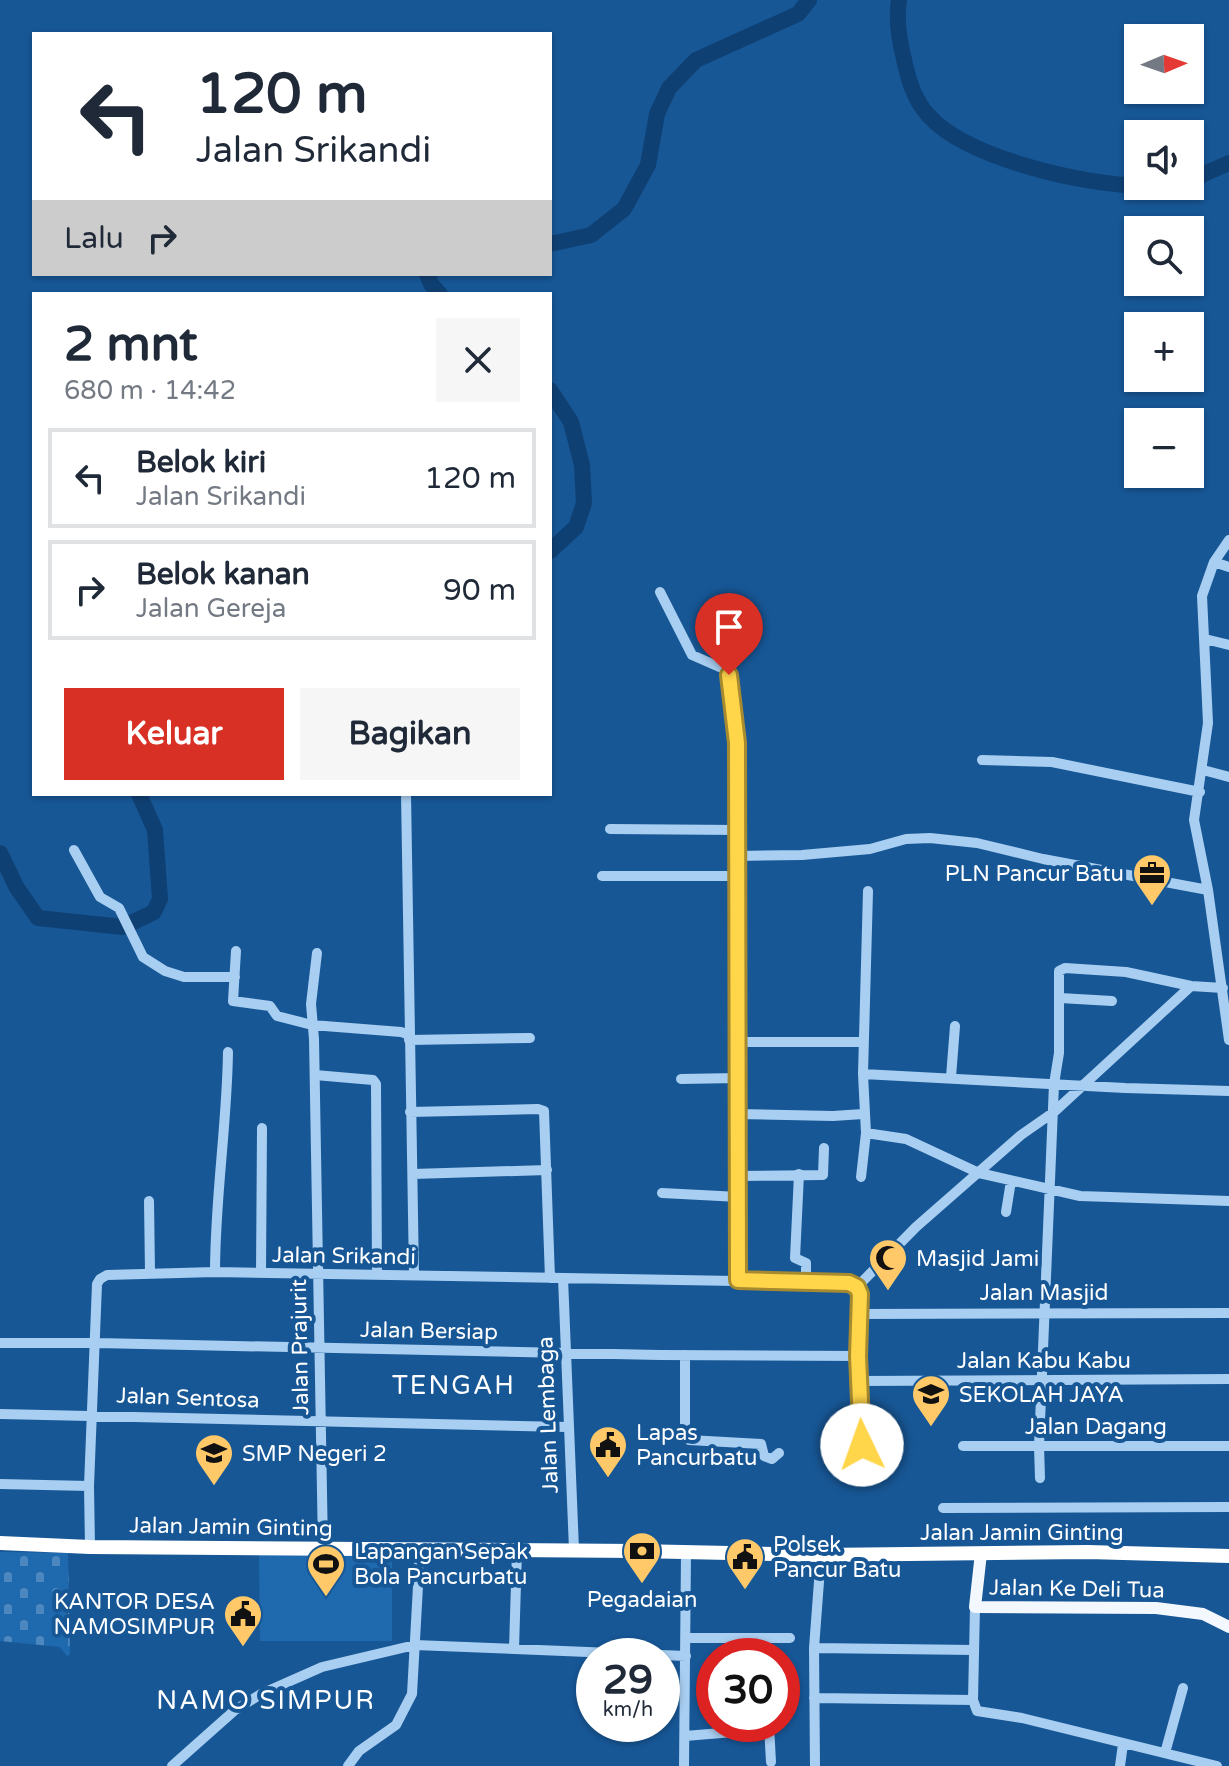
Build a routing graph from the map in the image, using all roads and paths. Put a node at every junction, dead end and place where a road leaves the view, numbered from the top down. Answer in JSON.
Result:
{"nodes":[{"id":1,"x":1229,"y":540,"type":"edge"},
{"id":2,"x":1214,"y":562,"type":"junction"},
{"id":3,"x":1229,"y":567,"type":"edge"},
{"id":4,"x":660,"y":592,"type":"dead end"},
{"id":5,"x":1205,"y":639,"type":"junction"},
{"id":6,"x":1229,"y":645,"type":"edge"},
{"id":7,"x":982,"y":760,"type":"dead end"},
{"id":8,"x":1203,"y":770,"type":"junction"},
{"id":9,"x":1229,"y":777,"type":"edge"},
{"id":10,"x":1200,"y":792,"type":"junction"},
{"id":11,"x":406,"y":796,"type":"edge"},
{"id":12,"x":610,"y":829,"type":"dead end"},
{"id":13,"x":737,"y":830,"type":"junction"},
{"id":14,"x":74,"y":850,"type":"dead end"},
{"id":15,"x":737,"y":856,"type":"junction"},
{"id":16,"x":602,"y":876,"type":"dead end"},
{"id":17,"x":737,"y":876,"type":"junction"},
{"id":18,"x":1208,"y":890,"type":"junction"},
{"id":19,"x":868,"y":891,"type":"dead end"},
{"id":20,"x":236,"y":951,"type":"dead end"},
{"id":21,"x":317,"y":953,"type":"dead end"},
{"id":22,"x":235,"y":977,"type":"junction"},
{"id":23,"x":1225,"y":984,"type":"edge"},
{"id":24,"x":1191,"y":986,"type":"junction"},
{"id":25,"x":1060,"y":998,"type":"junction"},
{"id":26,"x":1112,"y":1001,"type":"dead end"},
{"id":27,"x":312,"y":1025,"type":"junction"},
{"id":28,"x":955,"y":1026,"type":"dead end"},
{"id":29,"x":530,"y":1038,"type":"dead end"},
{"id":30,"x":409,"y":1040,"type":"junction"},
{"id":31,"x":1229,"y":1040,"type":"edge"},
{"id":32,"x":736,"y":1042,"type":"junction"},
{"id":33,"x":863,"y":1042,"type":"junction"},
{"id":34,"x":228,"y":1052,"type":"dead end"},
{"id":35,"x":863,"y":1074,"type":"junction"},
{"id":36,"x":315,"y":1075,"type":"junction"},
{"id":37,"x":951,"y":1077,"type":"junction"},
{"id":38,"x":737,"y":1078,"type":"junction"},
{"id":39,"x":681,"y":1079,"type":"dead end"},
{"id":40,"x":1054,"y":1084,"type":"junction"},
{"id":41,"x":1081,"y":1086,"type":"junction"},
{"id":42,"x":1229,"y":1091,"type":"edge"},
{"id":43,"x":410,"y":1112,"type":"junction"},
{"id":44,"x":1054,"y":1112,"type":"junction"},
{"id":45,"x":737,"y":1114,"type":"junction"},
{"id":46,"x":863,"y":1114,"type":"junction"},
{"id":47,"x":262,"y":1128,"type":"dead end"},
{"id":48,"x":866,"y":1133,"type":"junction"},
{"id":49,"x":824,"y":1148,"type":"dead end"},
{"id":50,"x":547,"y":1170,"type":"junction"},
{"id":51,"x":979,"y":1173,"type":"junction"},
{"id":52,"x":413,"y":1174,"type":"junction"},
{"id":53,"x":799,"y":1174,"type":"junction"},
{"id":54,"x":738,"y":1176,"type":"junction"},
{"id":55,"x":861,"y":1177,"type":"dead end"},
{"id":56,"x":1011,"y":1181,"type":"junction"},
{"id":57,"x":1050,"y":1189,"type":"junction"},
{"id":58,"x":662,"y":1193,"type":"dead end"},
{"id":59,"x":739,"y":1197,"type":"junction"},
{"id":60,"x":149,"y":1201,"type":"dead end"},
{"id":61,"x":1229,"y":1201,"type":"edge"},
{"id":62,"x":1006,"y":1212,"type":"dead end"},
{"id":63,"x":150,"y":1272,"type":"junction"},
{"id":64,"x":215,"y":1272,"type":"junction"},
{"id":65,"x":261,"y":1273,"type":"junction"},
{"id":66,"x":317,"y":1275,"type":"junction"},
{"id":67,"x":377,"y":1275,"type":"junction"},
{"id":68,"x":414,"y":1275,"type":"junction"},
{"id":69,"x":550,"y":1278,"type":"junction"},
{"id":70,"x":563,"y":1278,"type":"junction"},
{"id":71,"x":738,"y":1280,"type":"junction"},
{"id":72,"x":806,"y":1284,"type":"junction"},
{"id":73,"x":857,"y":1287,"type":"junction"},
{"id":74,"x":1044,"y":1312,"type":"junction"},
{"id":75,"x":1229,"y":1313,"type":"edge"},
{"id":76,"x":859,"y":1314,"type":"junction"},
{"id":77,"x":0,"y":1343,"type":"edge"},
{"id":78,"x":97,"y":1343,"type":"junction"},
{"id":79,"x":320,"y":1349,"type":"junction"},
{"id":80,"x":564,"y":1352,"type":"junction"},
{"id":81,"x":685,"y":1355,"type":"junction"},
{"id":82,"x":858,"y":1356,"type":"junction"},
{"id":83,"x":1043,"y":1379,"type":"junction"},
{"id":84,"x":1229,"y":1379,"type":"edge"},
{"id":85,"x":859,"y":1381,"type":"junction"},
{"id":86,"x":0,"y":1414,"type":"edge"},
{"id":87,"x":94,"y":1415,"type":"junction"},
{"id":88,"x":320,"y":1421,"type":"junction"},
{"id":89,"x":567,"y":1427,"type":"junction"},
{"id":90,"x":863,"y":1446,"type":"dead end"},
{"id":91,"x":963,"y":1446,"type":"dead end"},
{"id":92,"x":1039,"y":1446,"type":"junction"},
{"id":93,"x":1229,"y":1446,"type":"edge"},
{"id":94,"x":779,"y":1453,"type":"dead end"},
{"id":95,"x":1040,"y":1478,"type":"dead end"},
{"id":96,"x":0,"y":1484,"type":"edge"},
{"id":97,"x":89,"y":1486,"type":"junction"},
{"id":98,"x":1229,"y":1507,"type":"edge"},
{"id":99,"x":943,"y":1508,"type":"dead end"},
{"id":100,"x":0,"y":1543,"type":"edge"},
{"id":101,"x":90,"y":1547,"type":"junction"},
{"id":102,"x":323,"y":1549,"type":"junction"},
{"id":103,"x":420,"y":1550,"type":"junction"},
{"id":104,"x":574,"y":1550,"type":"junction"},
{"id":105,"x":517,"y":1551,"type":"junction"},
{"id":106,"x":686,"y":1553,"type":"junction"},
{"id":107,"x":981,"y":1553,"type":"junction"},
{"id":108,"x":821,"y":1555,"type":"junction"},
{"id":109,"x":1229,"y":1556,"type":"edge"},
{"id":110,"x":975,"y":1607,"type":"junction"},
{"id":111,"x":1229,"y":1627,"type":"edge"},
{"id":112,"x":687,"y":1638,"type":"junction"},
{"id":113,"x":696,"y":1638,"type":"edge"},
{"id":114,"x":415,"y":1645,"type":"junction"},
{"id":115,"x":814,"y":1648,"type":"junction"},
{"id":116,"x":514,"y":1649,"type":"junction"},
{"id":117,"x":974,"y":1650,"type":"junction"},
{"id":118,"x":576,"y":1652,"type":"edge"},
{"id":119,"x":680,"y":1656,"type":"edge"},
{"id":120,"x":686,"y":1656,"type":"junction"},
{"id":121,"x":1183,"y":1688,"type":"dead end"},
{"id":122,"x":814,"y":1698,"type":"junction"},
{"id":123,"x":973,"y":1700,"type":"junction"},
{"id":124,"x":696,"y":1734,"type":"edge"},
{"id":125,"x":685,"y":1736,"type":"junction"},
{"id":126,"x":770,"y":1742,"type":"edge"},
{"id":127,"x":1123,"y":1744,"type":"junction"},
{"id":128,"x":1165,"y":1753,"type":"junction"},
{"id":129,"x":771,"y":1762,"type":"dead end"},
{"id":130,"x":1191,"y":1762,"type":"edge"},
{"id":131,"x":1204,"y":1764,"type":"edge"},
{"id":132,"x":172,"y":1766,"type":"edge"},
{"id":133,"x":348,"y":1766,"type":"edge"},
{"id":134,"x":684,"y":1766,"type":"edge"},
{"id":135,"x":815,"y":1766,"type":"edge"},
{"id":136,"x":1120,"y":1766,"type":"edge"},
{"id":137,"x":1217,"y":1766,"type":"edge"}],
"edges":[{"from":1,"to":2,"type":"street"},
{"from":2,"to":3,"type":"street"},
{"from":2,"to":5,"type":"street"},
{"from":4,"to":13,"type":"street"},
{"from":5,"to":6,"type":"street"},
{"from":5,"to":8,"type":"street"},
{"from":7,"to":10,"type":"street"},
{"from":8,"to":9,"type":"street"},
{"from":8,"to":10,"type":"street"},
{"from":10,"to":18,"type":"street"},
{"from":11,"to":30,"type":"street"},
{"from":12,"to":13,"type":"street"},
{"from":13,"to":15,"type":"street"},
{"from":14,"to":22,"type":"street"},
{"from":15,"to":17,"type":"street"},
{"from":15,"to":18,"type":"street"},
{"from":16,"to":17,"type":"street"},
{"from":17,"to":32,"type":"street"},
{"from":18,"to":23,"type":"street"},
{"from":19,"to":33,"type":"street"},
{"from":20,"to":22,"type":"street"},
{"from":21,"to":27,"type":"street","name":"Jalan Prajurit"},
{"from":22,"to":27,"type":"street"},
{"from":23,"to":24,"type":"street"},
{"from":23,"to":31,"type":"street"},
{"from":24,"to":25,"type":"street"},
{"from":24,"to":41,"type":"street"},
{"from":25,"to":26,"type":"street"},
{"from":25,"to":40,"type":"street"},
{"from":27,"to":30,"type":"street"},
{"from":27,"to":36,"type":"street","name":"Jalan Prajurit"},
{"from":28,"to":37,"type":"street"},
{"from":29,"to":30,"type":"street"},
{"from":30,"to":43,"type":"street"},
{"from":32,"to":33,"type":"street"},
{"from":32,"to":38,"type":"street"},
{"from":33,"to":35,"type":"street"},
{"from":34,"to":64,"type":"street"},
{"from":35,"to":37,"type":"street"},
{"from":35,"to":46,"type":"street"},
{"from":36,"to":66,"type":"street","name":"Jalan Prajurit"},
{"from":36,"to":67,"type":"street"},
{"from":37,"to":40,"type":"street"},
{"from":38,"to":39,"type":"street"},
{"from":38,"to":45,"type":"street"},
{"from":40,"to":41,"type":"street"},
{"from":40,"to":44,"type":"street"},
{"from":41,"to":42,"type":"street"},
{"from":41,"to":44,"type":"street"},
{"from":43,"to":50,"type":"street"},
{"from":43,"to":52,"type":"street"},
{"from":44,"to":51,"type":"street"},
{"from":44,"to":57,"type":"street"},
{"from":45,"to":46,"type":"street"},
{"from":45,"to":54,"type":"street"},
{"from":46,"to":48,"type":"street"},
{"from":47,"to":65,"type":"street"},
{"from":48,"to":51,"type":"street"},
{"from":48,"to":55,"type":"street"},
{"from":49,"to":53,"type":"street"},
{"from":50,"to":52,"type":"street"},
{"from":50,"to":69,"type":"street"},
{"from":51,"to":56,"type":"street"},
{"from":51,"to":73,"type":"street"},
{"from":52,"to":68,"type":"street"},
{"from":53,"to":54,"type":"street"},
{"from":53,"to":72,"type":"street"},
{"from":54,"to":59,"type":"street"},
{"from":56,"to":57,"type":"street"},
{"from":56,"to":62,"type":"street"},
{"from":57,"to":61,"type":"street"},
{"from":57,"to":74,"type":"street"},
{"from":58,"to":59,"type":"street"},
{"from":59,"to":71,"type":"street"},
{"from":60,"to":63,"type":"street"},
{"from":63,"to":64,"type":"street","name":"Jalan Srikandi"},
{"from":63,"to":78,"type":"street","name":"Jalan Srikandi"},
{"from":64,"to":65,"type":"street","name":"Jalan Srikandi"},
{"from":65,"to":66,"type":"street","name":"Jalan Srikandi"},
{"from":66,"to":67,"type":"street","name":"Jalan Srikandi"},
{"from":66,"to":79,"type":"street","name":"Jalan Prajurit"},
{"from":67,"to":68,"type":"street","name":"Jalan Srikandi"},
{"from":68,"to":69,"type":"street","name":"Jalan Srikandi"},
{"from":69,"to":70,"type":"street","name":"Jalan Srikandi"},
{"from":70,"to":71,"type":"street","name":"Jalan Srikandi"},
{"from":70,"to":80,"type":"street","name":"Jalan Lembaga"},
{"from":71,"to":72,"type":"street","name":"Jalan Srikandi"},
{"from":72,"to":73,"type":"street","name":"Jalan Srikandi"},
{"from":73,"to":76,"type":"street"},
{"from":74,"to":75,"type":"street","name":"Jalan Masjid"},
{"from":74,"to":76,"type":"street","name":"Jalan Masjid"},
{"from":74,"to":83,"type":"street"},
{"from":76,"to":82,"type":"street"},
{"from":77,"to":78,"type":"street","name":"Jalan Bersiap"},
{"from":78,"to":79,"type":"street","name":"Jalan Bersiap"},
{"from":78,"to":87,"type":"street","name":"Jalan Srikandi"},
{"from":79,"to":80,"type":"street","name":"Jalan Bersiap"},
{"from":79,"to":88,"type":"street","name":"Jalan Prajurit"},
{"from":80,"to":81,"type":"street","name":"Jalan Bersiap"},
{"from":80,"to":89,"type":"street","name":"Jalan Lembaga"},
{"from":81,"to":82,"type":"street","name":"Jalan Bersiap"},
{"from":81,"to":94,"type":"street"},
{"from":82,"to":85,"type":"street"},
{"from":83,"to":84,"type":"street","name":"Jalan Kabu Kabu"},
{"from":83,"to":85,"type":"street","name":"Jalan Kabu Kabu"},
{"from":83,"to":92,"type":"street"},
{"from":85,"to":90,"type":"street"},
{"from":86,"to":87,"type":"street","name":"Jalan Sentosa"},
{"from":87,"to":88,"type":"street","name":"Jalan Sentosa"},
{"from":87,"to":97,"type":"street","name":"Jalan Srikandi"},
{"from":88,"to":89,"type":"street","name":"Jalan Sentosa"},
{"from":88,"to":102,"type":"street","name":"Jalan Prajurit"},
{"from":89,"to":104,"type":"street","name":"Jalan Lembaga"},
{"from":91,"to":92,"type":"street","name":"Jalan Dagang"},
{"from":92,"to":93,"type":"street","name":"Jalan Dagang"},
{"from":92,"to":95,"type":"street"},
{"from":96,"to":97,"type":"street"},
{"from":97,"to":101,"type":"street","name":"Jalan Srikandi"},
{"from":98,"to":99,"type":"street"},
{"from":100,"to":101,"type":"highway","name":"Jalan Jamin Ginting"},
{"from":101,"to":102,"type":"highway","name":"Jalan Jamin Ginting"},
{"from":102,"to":103,"type":"highway","name":"Jalan Jamin Ginting"},
{"from":103,"to":105,"type":"highway","name":"Jalan Jamin Ginting"},
{"from":103,"to":114,"type":"street"},
{"from":104,"to":105,"type":"highway","name":"Jalan Jamin Ginting"},
{"from":104,"to":106,"type":"highway","name":"Jalan Jamin Ginting"},
{"from":105,"to":116,"type":"street"},
{"from":106,"to":108,"type":"highway","name":"Jalan Jamin Ginting"},
{"from":106,"to":112,"type":"street"},
{"from":107,"to":108,"type":"highway","name":"Jalan Jamin Ginting"},
{"from":107,"to":109,"type":"highway","name":"Jalan Jamin Ginting"},
{"from":107,"to":110,"type":"main road","name":"Jalan Ke Deli Tua"},
{"from":108,"to":115,"type":"street"},
{"from":110,"to":111,"type":"main road","name":"Jalan Ke Deli Tua"},
{"from":110,"to":117,"type":"street"},
{"from":112,"to":113,"type":"street"},
{"from":112,"to":120,"type":"street"},
{"from":114,"to":116,"type":"street"},
{"from":114,"to":132,"type":"street"},
{"from":114,"to":133,"type":"street"},
{"from":115,"to":117,"type":"street"},
{"from":115,"to":122,"type":"street"},
{"from":116,"to":118,"type":"street"},
{"from":117,"to":123,"type":"street"},
{"from":119,"to":120,"type":"street"},
{"from":120,"to":125,"type":"street"},
{"from":121,"to":128,"type":"street"},
{"from":122,"to":123,"type":"street"},
{"from":122,"to":135,"type":"street"},
{"from":123,"to":127,"type":"street"},
{"from":124,"to":125,"type":"street"},
{"from":125,"to":134,"type":"street"},
{"from":126,"to":129,"type":"street"},
{"from":127,"to":128,"type":"street"},
{"from":127,"to":136,"type":"street"},
{"from":128,"to":130,"type":"street"},
{"from":130,"to":131,"type":"street"},
{"from":131,"to":137,"type":"street"}]}
